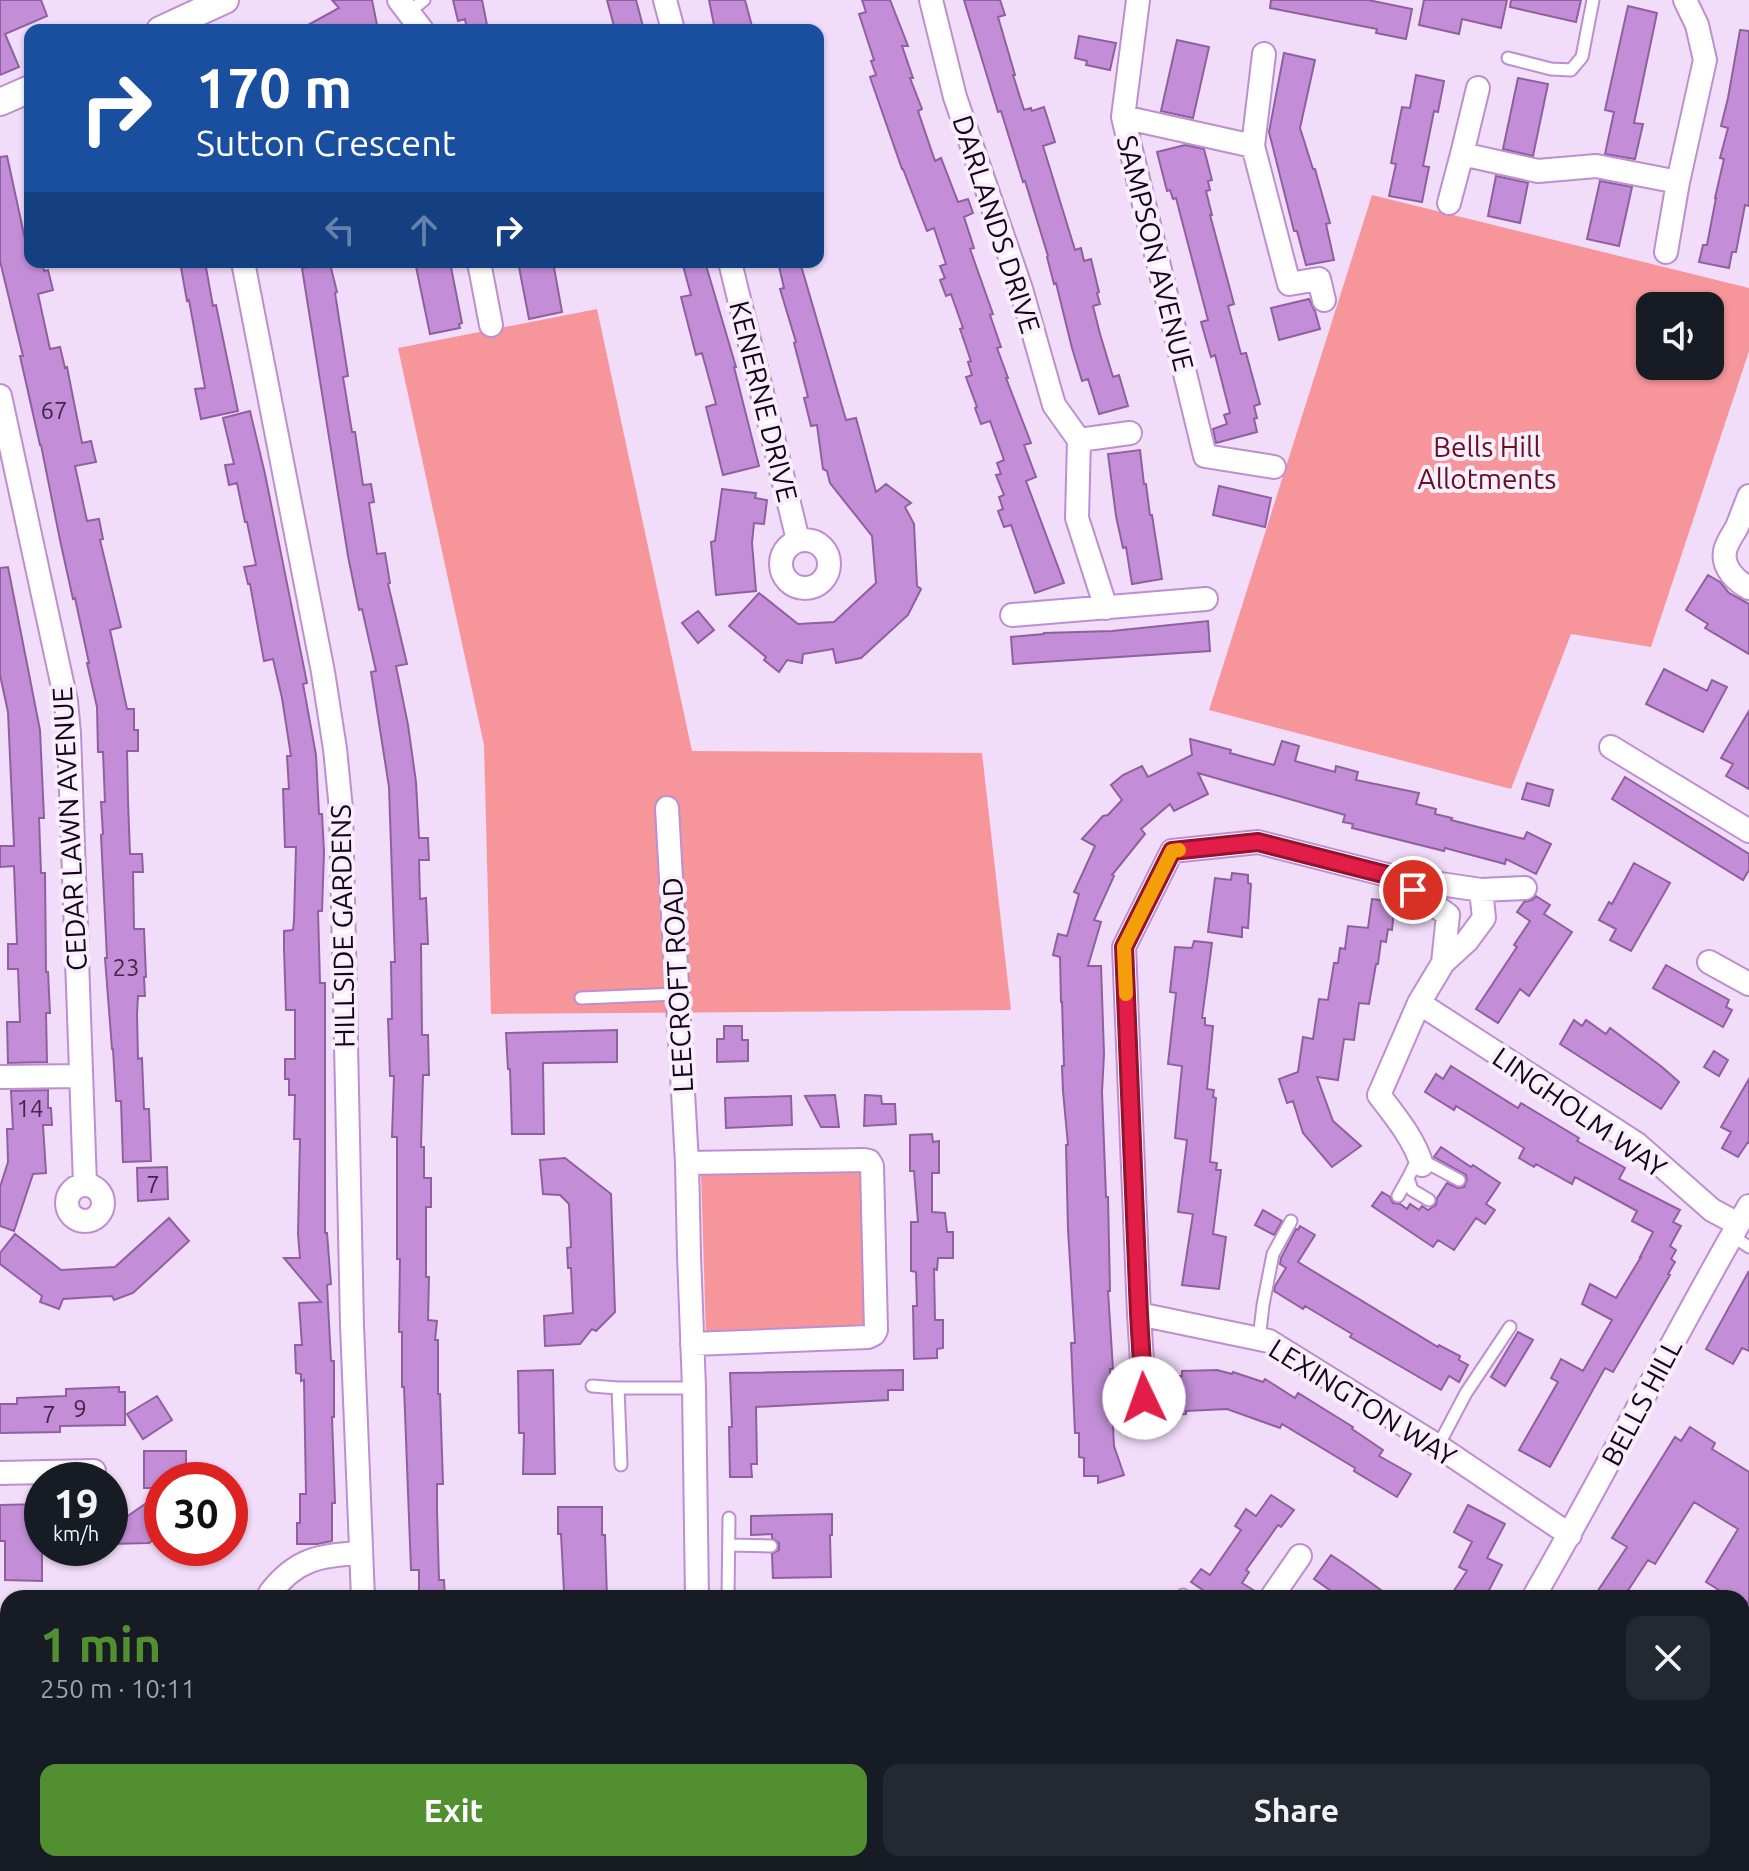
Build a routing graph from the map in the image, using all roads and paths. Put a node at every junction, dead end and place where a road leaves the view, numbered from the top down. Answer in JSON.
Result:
{"nodes":[{"id":1,"x":225,"y":0,"type":"edge"},
{"id":2,"x":665,"y":0,"type":"edge"},
{"id":3,"x":931,"y":0,"type":"edge"},
{"id":4,"x":1138,"y":0,"type":"edge"},
{"id":5,"x":1593,"y":0,"type":"edge"},
{"id":6,"x":1685,"y":0,"type":"edge"},
{"id":7,"x":181,"y":24,"type":"edge"},
{"id":8,"x":671,"y":24,"type":"edge"},
{"id":9,"x":1264,"y":54,"type":"dead end"},
{"id":10,"x":1508,"y":58,"type":"dead end"},
{"id":11,"x":1478,"y":88,"type":"dead end"},
{"id":12,"x":24,"y":92,"type":"edge"},
{"id":13,"x":0,"y":102,"type":"edge"},
{"id":14,"x":1123,"y":117,"type":"junction"},
{"id":15,"x":1253,"y":146,"type":"junction"},
{"id":16,"x":1462,"y":154,"type":"junction"},
{"id":17,"x":1678,"y":182,"type":"junction"},
{"id":18,"x":1449,"y":203,"type":"dead end"},
{"id":19,"x":1666,"y":252,"type":"dead end"},
{"id":20,"x":244,"y":268,"type":"edge"},
{"id":21,"x":480,"y":268,"type":"edge"},
{"id":22,"x":731,"y":268,"type":"edge"},
{"id":23,"x":1324,"y":300,"type":"dead end"},
{"id":24,"x":491,"y":325,"type":"dead end"},
{"id":25,"x":0,"y":396,"type":"edge"},
{"id":26,"x":1130,"y":433,"type":"dead end"},
{"id":27,"x":1079,"y":440,"type":"junction"},
{"id":28,"x":1274,"y":467,"type":"dead end"},
{"id":29,"x":1749,"y":496,"type":"edge"},
{"id":30,"x":798,"y":540,"type":"dead end"},
{"id":31,"x":1749,"y":588,"type":"edge"},
{"id":32,"x":1206,"y":599,"type":"dead end"},
{"id":33,"x":1106,"y":608,"type":"junction"},
{"id":34,"x":1012,"y":615,"type":"dead end"},
{"id":35,"x":1611,"y":747,"type":"dead end"},
{"id":36,"x":667,"y":808,"type":"dead end"},
{"id":37,"x":1749,"y":831,"type":"edge"},
{"id":38,"x":1395,"y":877,"type":"junction"},
{"id":39,"x":1525,"y":888,"type":"dead end"},
{"id":40,"x":1481,"y":890,"type":"junction"},
{"id":41,"x":1709,"y":962,"type":"dead end"},
{"id":42,"x":1443,"y":963,"type":"junction"},
{"id":43,"x":1749,"y":984,"type":"edge"},
{"id":44,"x":677,"y":994,"type":"junction"},
{"id":45,"x":581,"y":998,"type":"dead end"},
{"id":46,"x":1419,"y":1003,"type":"junction"},
{"id":47,"x":81,"y":1076,"type":"junction"},
{"id":48,"x":0,"y":1077,"type":"edge"},
{"id":49,"x":687,"y":1163,"type":"junction"},
{"id":50,"x":1415,"y":1172,"type":"junction"},
{"id":51,"x":1459,"y":1180,"type":"dead end"},
{"id":52,"x":85,"y":1184,"type":"dead end"},
{"id":53,"x":1398,"y":1196,"type":"dead end"},
{"id":54,"x":1429,"y":1200,"type":"dead end"},
{"id":55,"x":1291,"y":1221,"type":"dead end"},
{"id":56,"x":1742,"y":1228,"type":"edge"},
{"id":57,"x":1139,"y":1314,"type":"junction"},
{"id":58,"x":1510,"y":1327,"type":"dead end"},
{"id":59,"x":1259,"y":1339,"type":"junction"},
{"id":60,"x":692,"y":1344,"type":"junction"},
{"id":61,"x":592,"y":1386,"type":"dead end"},
{"id":62,"x":618,"y":1388,"type":"junction"},
{"id":63,"x":694,"y":1388,"type":"junction"},
{"id":64,"x":1146,"y":1426,"type":"dead end"},
{"id":65,"x":1438,"y":1446,"type":"junction"},
{"id":66,"x":621,"y":1465,"type":"dead end"},
{"id":67,"x":24,"y":1472,"type":"edge"},
{"id":68,"x":0,"y":1473,"type":"edge"},
{"id":69,"x":729,"y":1518,"type":"dead end"},
{"id":70,"x":1570,"y":1535,"type":"junction"},
{"id":71,"x":729,"y":1545,"type":"junction"},
{"id":72,"x":771,"y":1546,"type":"dead end"},
{"id":73,"x":361,"y":1553,"type":"junction"},
{"id":74,"x":1300,"y":1556,"type":"dead end"},
{"id":75,"x":272,"y":1590,"type":"edge"},
{"id":76,"x":363,"y":1590,"type":"edge"},
{"id":77,"x":697,"y":1590,"type":"edge"},
{"id":78,"x":728,"y":1590,"type":"edge"},
{"id":79,"x":1277,"y":1590,"type":"edge"},
{"id":80,"x":1538,"y":1590,"type":"edge"}],
"edges":[{"from":1,"to":7,"type":"street"},
{"from":2,"to":8,"type":"street"},
{"from":3,"to":27,"type":"street","name":"DARLANDS DRIVE"},
{"from":4,"to":14,"type":"street","name":"SAMPSON AVENUE"},
{"from":5,"to":10,"type":"lane"},
{"from":6,"to":17,"type":"street"},
{"from":9,"to":15,"type":"street"},
{"from":11,"to":16,"type":"street"},
{"from":12,"to":13,"type":"street"},
{"from":14,"to":15,"type":"street"},
{"from":14,"to":28,"type":"street","name":"SAMPSON AVENUE"},
{"from":15,"to":23,"type":"street"},
{"from":16,"to":17,"type":"street"},
{"from":16,"to":18,"type":"street"},
{"from":17,"to":19,"type":"street"},
{"from":20,"to":73,"type":"street","name":"HILLSIDE GARDENS"},
{"from":21,"to":24,"type":"street"},
{"from":22,"to":30,"type":"street","name":"KENERNE DRIVE"},
{"from":25,"to":47,"type":"street","name":"CEDAR LAWN AVENUE"},
{"from":26,"to":27,"type":"street"},
{"from":27,"to":33,"type":"street"},
{"from":29,"to":31,"type":"street"},
{"from":32,"to":33,"type":"street"},
{"from":33,"to":34,"type":"street"},
{"from":35,"to":37,"type":"street"},
{"from":36,"to":44,"type":"street","name":"LEECROFT ROAD"},
{"from":38,"to":40,"type":"street"},
{"from":38,"to":42,"type":"street"},
{"from":38,"to":57,"type":"street"},
{"from":39,"to":40,"type":"street"},
{"from":40,"to":42,"type":"street"},
{"from":41,"to":43,"type":"street"},
{"from":42,"to":46,"type":"street"},
{"from":44,"to":45,"type":"lane"},
{"from":44,"to":49,"type":"street","name":"LEECROFT ROAD"},
{"from":46,"to":50,"type":"street"},
{"from":46,"to":56,"type":"street","name":"LINGHOLM WAY"},
{"from":47,"to":48,"type":"street"},
{"from":47,"to":52,"type":"street","name":"CEDAR LAWN AVENUE"},
{"from":49,"to":60,"type":"street","name":"LEECROFT ROAD"},
{"from":49,"to":60,"type":"street"},
{"from":50,"to":51,"type":"lane"},
{"from":50,"to":53,"type":"lane"},
{"from":50,"to":54,"type":"lane"},
{"from":55,"to":59,"type":"lane"},
{"from":56,"to":70,"type":"street","name":"BELLS HILL"},
{"from":57,"to":59,"type":"street","name":"LEXINGTON WAY"},
{"from":57,"to":64,"type":"street"},
{"from":58,"to":65,"type":"lane"},
{"from":59,"to":65,"type":"street","name":"LEXINGTON WAY"},
{"from":60,"to":63,"type":"street","name":"LEECROFT ROAD"},
{"from":61,"to":62,"type":"lane"},
{"from":62,"to":63,"type":"lane"},
{"from":62,"to":66,"type":"lane"},
{"from":63,"to":77,"type":"street","name":"LEECROFT ROAD"},
{"from":65,"to":70,"type":"street","name":"LEXINGTON WAY"},
{"from":67,"to":68,"type":"street"},
{"from":69,"to":71,"type":"lane"},
{"from":70,"to":80,"type":"street","name":"BELLS HILL"},
{"from":71,"to":72,"type":"lane"},
{"from":71,"to":78,"type":"lane"},
{"from":73,"to":75,"type":"street"},
{"from":73,"to":76,"type":"street","name":"HILLSIDE GARDENS"},
{"from":74,"to":79,"type":"street"}]}
